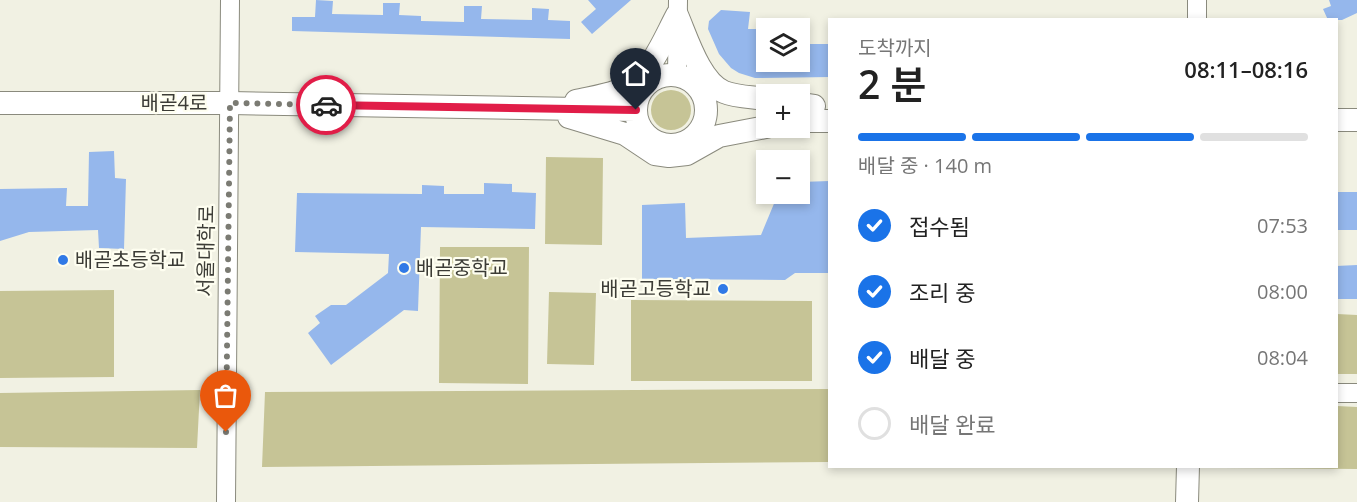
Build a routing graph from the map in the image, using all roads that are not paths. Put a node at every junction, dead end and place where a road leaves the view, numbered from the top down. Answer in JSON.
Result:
{"nodes":[{"id":1,"x":230,"y":0,"type":"edge"},
{"id":2,"x":1197,"y":0,"type":"edge"},
{"id":3,"x":677,"y":8,"type":"edge"},
{"id":4,"x":1197,"y":18,"type":"edge"},
{"id":5,"x":677,"y":75,"type":"junction"},
{"id":6,"x":703,"y":96,"type":"junction"},
{"id":7,"x":756,"y":98,"type":"edge"},
{"id":8,"x":0,"y":103,"type":"edge"},
{"id":9,"x":230,"y":103,"type":"junction"},
{"id":10,"x":756,"y":105,"type":"edge"},
{"id":11,"x":542,"y":109,"type":"junction"},
{"id":12,"x":636,"y":110,"type":"junction"},
{"id":13,"x":756,"y":120,"type":"edge"},
{"id":14,"x":1338,"y":120,"type":"edge"},
{"id":15,"x":1357,"y":120,"type":"edge"},
{"id":16,"x":756,"y":128,"type":"edge"},
{"id":17,"x":700,"y":130,"type":"junction"},
{"id":18,"x":1338,"y":393,"type":"edge"},
{"id":19,"x":1357,"y":393,"type":"edge"},
{"id":20,"x":1188,"y":468,"type":"edge"},
{"id":21,"x":226,"y":502,"type":"edge"},
{"id":22,"x":1187,"y":502,"type":"edge"}],
"edges":[{"from":1,"to":9,"type":"street","name":"서울대학로"},
{"from":2,"to":4,"type":"street"},
{"from":3,"to":5,"type":"street"},
{"from":3,"to":7,"type":"main road"},
{"from":3,"to":11,"type":"main road"},
{"from":5,"to":6,"type":"main road"},
{"from":5,"to":12,"type":"main road"},
{"from":6,"to":10,"type":"main road"},
{"from":6,"to":17,"type":"main road"},
{"from":8,"to":9,"type":"main road","name":"배곧4로"},
{"from":9,"to":11,"type":"main road","name":"배곧4로"},
{"from":9,"to":21,"type":"street","name":"서울대학로"},
{"from":11,"to":12,"type":"main road","name":"배곧4로"},
{"from":11,"to":16,"type":"main road"},
{"from":12,"to":17,"type":"main road"},
{"from":13,"to":17,"type":"main road"},
{"from":14,"to":15,"type":"main road"},
{"from":18,"to":19,"type":"street"},
{"from":20,"to":22,"type":"main road"}]}
